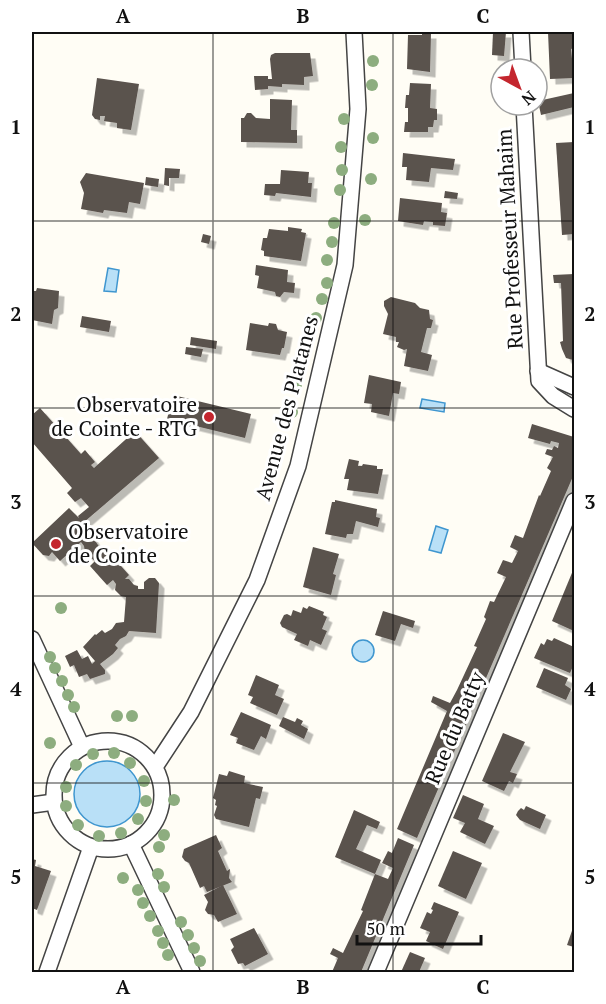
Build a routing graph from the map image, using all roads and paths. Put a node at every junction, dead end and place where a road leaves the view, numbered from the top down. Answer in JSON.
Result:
{"nodes":[{"id":1,"x":354,"y":32,"type":"edge"},
{"id":2,"x":521,"y":32,"type":"edge"},
{"id":3,"x":522,"y":57,"type":"edge"},
{"id":4,"x":525,"y":117,"type":"edge"},
{"id":5,"x":538,"y":371,"type":"junction"},
{"id":6,"x":574,"y":387,"type":"edge"},
{"id":7,"x":574,"y":409,"type":"edge"},
{"id":8,"x":574,"y":501,"type":"edge"},
{"id":9,"x":32,"y":639,"type":"edge"},
{"id":10,"x":81,"y":747,"type":"junction"},
{"id":11,"x":155,"y":766,"type":"junction"},
{"id":12,"x":54,"y":802,"type":"junction"},
{"id":13,"x":32,"y":806,"type":"edge"},
{"id":14,"x":131,"y":844,"type":"junction"},
{"id":15,"x":92,"y":847,"type":"junction"},
{"id":16,"x":46,"y":972,"type":"edge"},
{"id":17,"x":192,"y":972,"type":"edge"},
{"id":18,"x":376,"y":972,"type":"edge"}],
"edges":[{"from":1,"to":11,"type":"street","name":"Avenue des Platanes"},
{"from":2,"to":3,"type":"street"},
{"from":4,"to":5,"type":"street","name":"Rue Professeur Mahaim"},
{"from":5,"to":6,"type":"street","name":"Rue Professeur Mahaim"},
{"from":5,"to":7,"type":"street","name":"Rue Professeur Mahaim"},
{"from":8,"to":18,"type":"street","name":"Rue du Batty"},
{"from":9,"to":10,"type":"street"},
{"from":10,"to":11,"type":"street"},
{"from":10,"to":12,"type":"street"},
{"from":11,"to":14,"type":"street"},
{"from":12,"to":13,"type":"street"},
{"from":12,"to":15,"type":"street"},
{"from":14,"to":15,"type":"street"},
{"from":14,"to":17,"type":"street"},
{"from":15,"to":16,"type":"street"}]}
